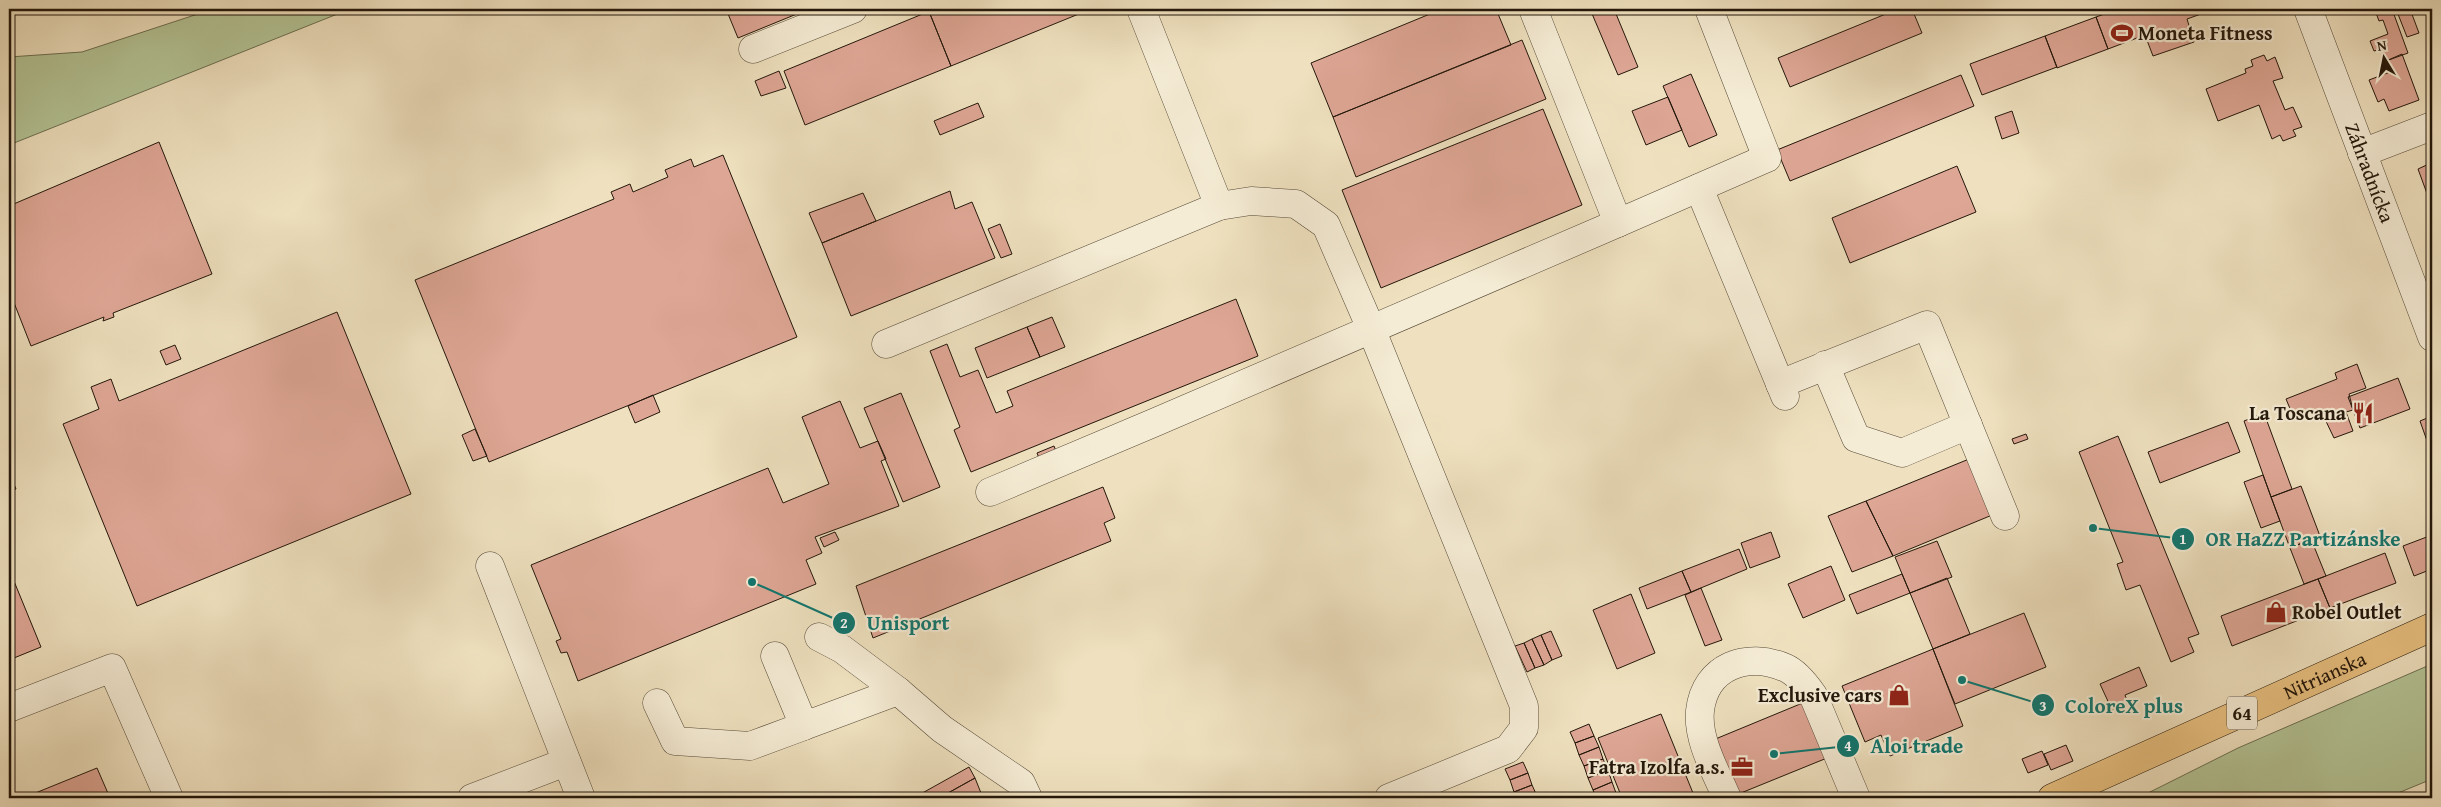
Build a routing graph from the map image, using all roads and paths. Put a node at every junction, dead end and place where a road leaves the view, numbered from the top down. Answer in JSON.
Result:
{"nodes":[{"id":1,"x":853,"y":9,"type":"edge"},
{"id":2,"x":1141,"y":9,"type":"edge"},
{"id":3,"x":1533,"y":9,"type":"edge"},
{"id":4,"x":1709,"y":9,"type":"edge"},
{"id":5,"x":2308,"y":9,"type":"edge"},
{"id":6,"x":753,"y":49,"type":"dead end"},
{"id":7,"x":2432,"y":126,"type":"edge"},
{"id":8,"x":2362,"y":152,"type":"junction"},
{"id":9,"x":1699,"y":188,"type":"junction"},
{"id":10,"x":1219,"y":206,"type":"junction"},
{"id":11,"x":1618,"y":223,"type":"junction"},
{"id":12,"x":1372,"y":331,"type":"junction"},
{"id":13,"x":2432,"y":337,"type":"edge"},
{"id":14,"x":886,"y":344,"type":"dead end"},
{"id":15,"x":1825,"y":365,"type":"junction"},
{"id":16,"x":1968,"y":425,"type":"junction"},
{"id":17,"x":990,"y":492,"type":"dead end"},
{"id":18,"x":2005,"y":516,"type":"dead end"},
{"id":19,"x":490,"y":566,"type":"dead end"},
{"id":20,"x":2432,"y":627,"type":"edge"},
{"id":21,"x":819,"y":637,"type":"dead end"},
{"id":22,"x":775,"y":656,"type":"dead end"},
{"id":23,"x":898,"y":691,"type":"junction"},
{"id":24,"x":657,"y":703,"type":"dead end"},
{"id":25,"x":9,"y":708,"type":"edge"},
{"id":26,"x":804,"y":726,"type":"junction"},
{"id":27,"x":566,"y":762,"type":"junction"},
{"id":28,"x":169,"y":798,"type":"edge"},
{"id":29,"x":472,"y":798,"type":"edge"},
{"id":30,"x":581,"y":798,"type":"edge"},
{"id":31,"x":1028,"y":798,"type":"edge"},
{"id":32,"x":1389,"y":798,"type":"edge"},
{"id":33,"x":1727,"y":798,"type":"edge"},
{"id":34,"x":1856,"y":798,"type":"edge"},
{"id":35,"x":2052,"y":798,"type":"edge"}],
"edges":[{"from":1,"to":6,"type":"street"},
{"from":2,"to":10,"type":"street"},
{"from":3,"to":11,"type":"street"},
{"from":4,"to":9,"type":"street"},
{"from":5,"to":8,"type":"street","name":"Záhradnícka"},
{"from":7,"to":8,"type":"street"},
{"from":8,"to":13,"type":"street","name":"Záhradnícka"},
{"from":9,"to":11,"type":"street"},
{"from":9,"to":15,"type":"street"},
{"from":10,"to":12,"type":"street"},
{"from":10,"to":14,"type":"street"},
{"from":11,"to":12,"type":"street"},
{"from":12,"to":17,"type":"street"},
{"from":12,"to":32,"type":"street"},
{"from":15,"to":16,"type":"street"},
{"from":15,"to":16,"type":"street"},
{"from":16,"to":18,"type":"street"},
{"from":19,"to":27,"type":"street"},
{"from":20,"to":35,"type":"main road","name":"Nitrianska","number":"64"},
{"from":21,"to":23,"type":"street"},
{"from":22,"to":26,"type":"street"},
{"from":23,"to":26,"type":"street"},
{"from":23,"to":31,"type":"street"},
{"from":24,"to":26,"type":"street"},
{"from":25,"to":28,"type":"street"},
{"from":27,"to":29,"type":"street"},
{"from":27,"to":30,"type":"street"},
{"from":33,"to":34,"type":"street"}]}
